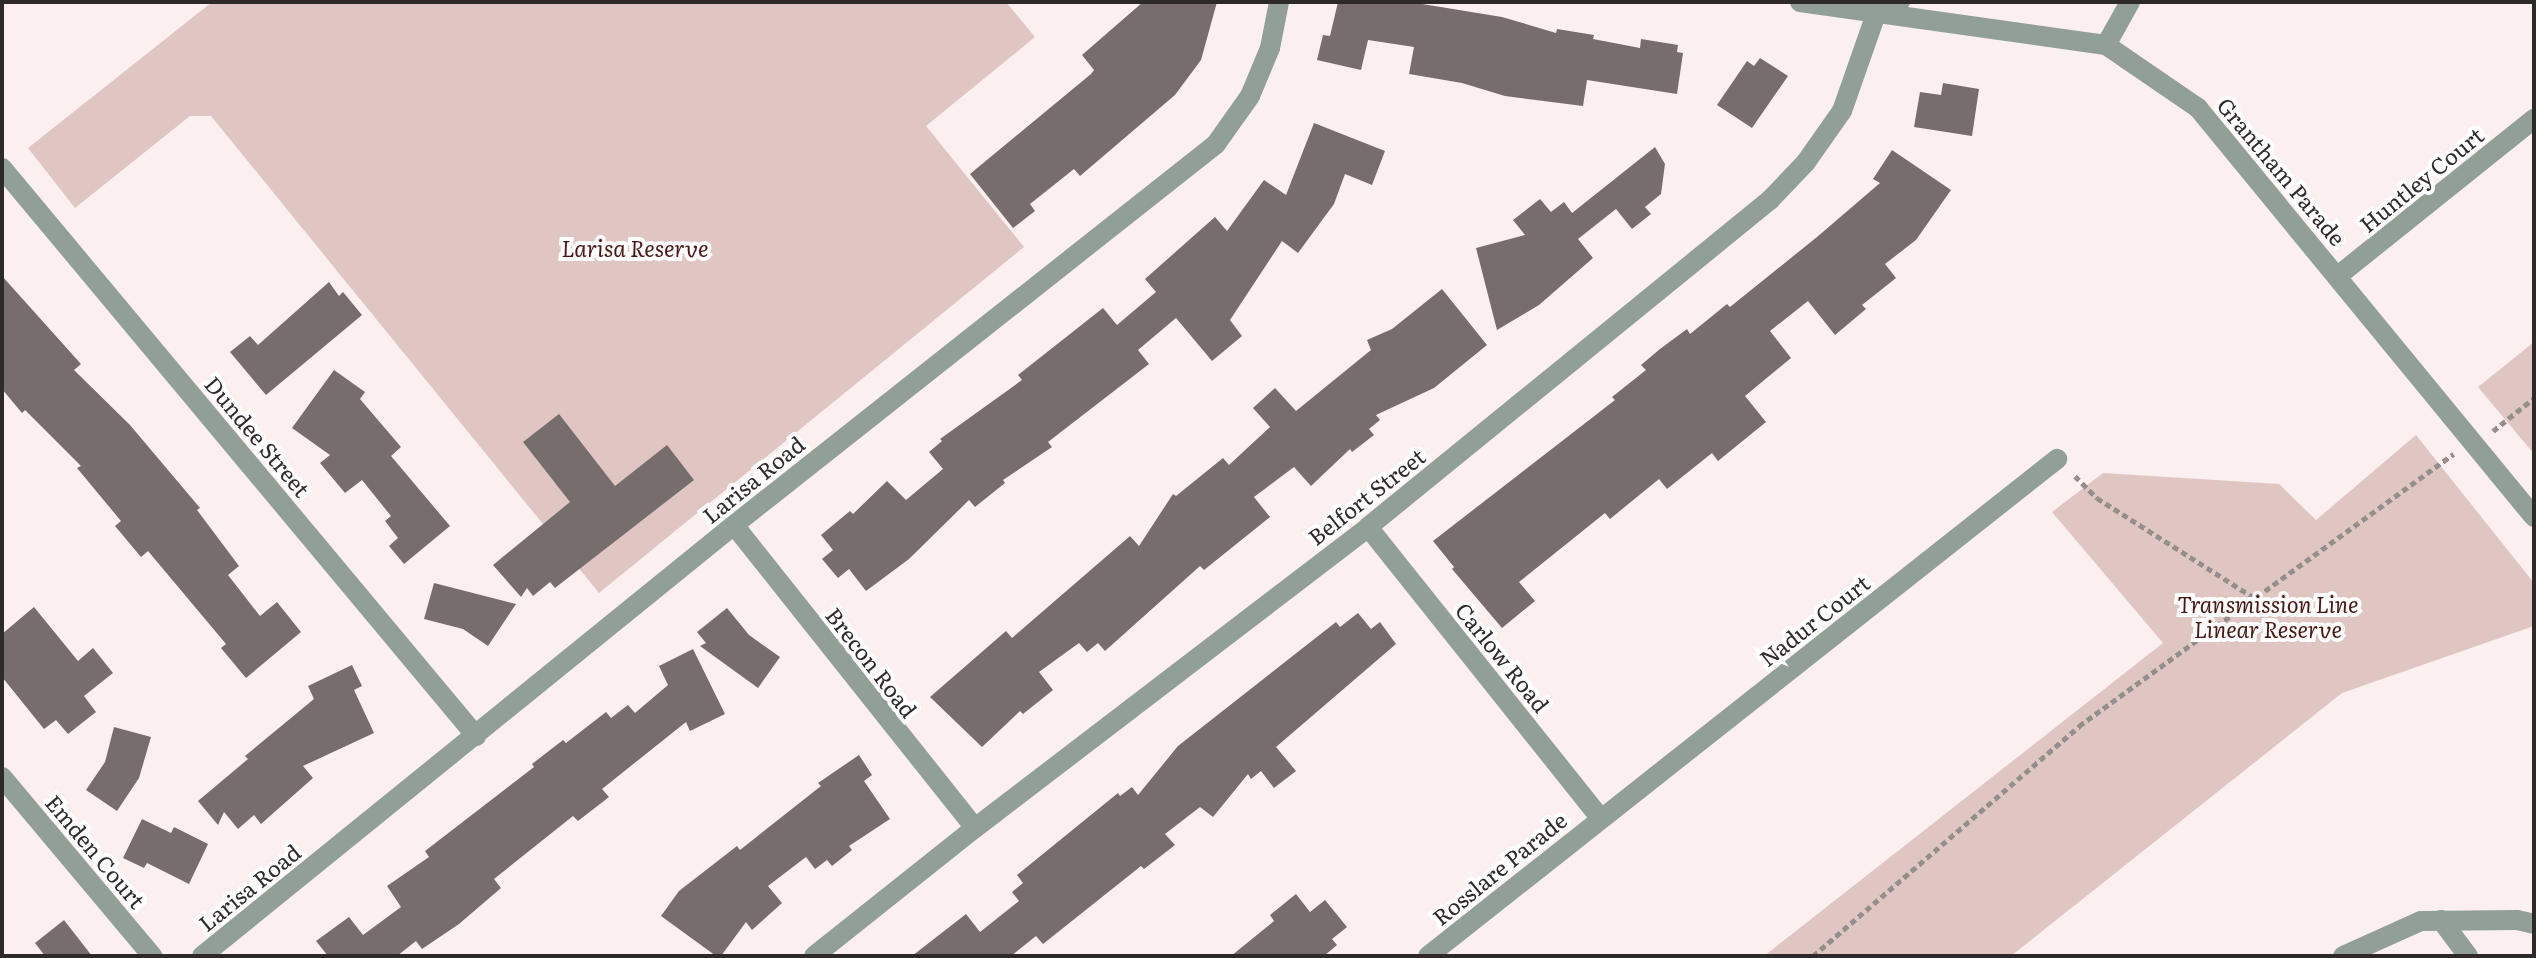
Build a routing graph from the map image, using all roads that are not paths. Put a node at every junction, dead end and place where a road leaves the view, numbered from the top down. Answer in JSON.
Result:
{"nodes":[{"id":1,"x":1279,"y":2,"type":"edge"},
{"id":2,"x":1800,"y":2,"type":"edge"},
{"id":3,"x":1900,"y":2,"type":"edge"},
{"id":4,"x":2130,"y":2,"type":"edge"},
{"id":5,"x":1876,"y":14,"type":"junction"},
{"id":6,"x":2106,"y":45,"type":"junction"},
{"id":7,"x":2534,"y":119,"type":"edge"},
{"id":8,"x":2,"y":168,"type":"edge"},
{"id":9,"x":2339,"y":275,"type":"junction"},
{"id":10,"x":2057,"y":459,"type":"road end"},
{"id":11,"x":2534,"y":517,"type":"edge"},
{"id":12,"x":734,"y":525,"type":"junction"},
{"id":13,"x":1368,"y":527,"type":"junction"},
{"id":14,"x":476,"y":736,"type":"junction"},
{"id":15,"x":2,"y":777,"type":"edge"},
{"id":16,"x":1600,"y":818,"type":"junction"},
{"id":17,"x":975,"y":828,"type":"junction"},
{"id":18,"x":2441,"y":920,"type":"junction"},
{"id":19,"x":2534,"y":924,"type":"edge"},
{"id":20,"x":152,"y":956,"type":"edge"},
{"id":21,"x":202,"y":956,"type":"edge"},
{"id":22,"x":814,"y":956,"type":"edge"},
{"id":23,"x":1428,"y":956,"type":"edge"},
{"id":24,"x":2343,"y":956,"type":"edge"},
{"id":25,"x":2468,"y":956,"type":"edge"}],
"edges":[{"from":1,"to":12,"type":"street","name":"Larisa Road"},
{"from":2,"to":5,"type":"street","name":"Grantham Parade"},
{"from":3,"to":5,"type":"street"},
{"from":4,"to":6,"type":"street"},
{"from":5,"to":6,"type":"street","name":"Grantham Parade"},
{"from":5,"to":13,"type":"street","name":"Belfort Street"},
{"from":6,"to":9,"type":"street","name":"Grantham Parade"},
{"from":7,"to":9,"type":"street","name":"Huntley Court"},
{"from":8,"to":14,"type":"street","name":"Dundee Street"},
{"from":9,"to":11,"type":"street","name":"Grantham Parade"},
{"from":10,"to":16,"type":"street","name":"Nadur Court"},
{"from":12,"to":14,"type":"street","name":"Larisa Road"},
{"from":12,"to":17,"type":"street","name":"Brecon Road"},
{"from":13,"to":16,"type":"street","name":"Carlow Road"},
{"from":13,"to":17,"type":"street","name":"Belfort Street"},
{"from":14,"to":21,"type":"street","name":"Larisa Road"},
{"from":15,"to":20,"type":"street","name":"Emden Court"},
{"from":16,"to":23,"type":"street","name":"Rosslare Parade"},
{"from":17,"to":22,"type":"street","name":"Belfort Street"},
{"from":18,"to":19,"type":"street"},
{"from":18,"to":24,"type":"street"},
{"from":18,"to":25,"type":"street"}]}
